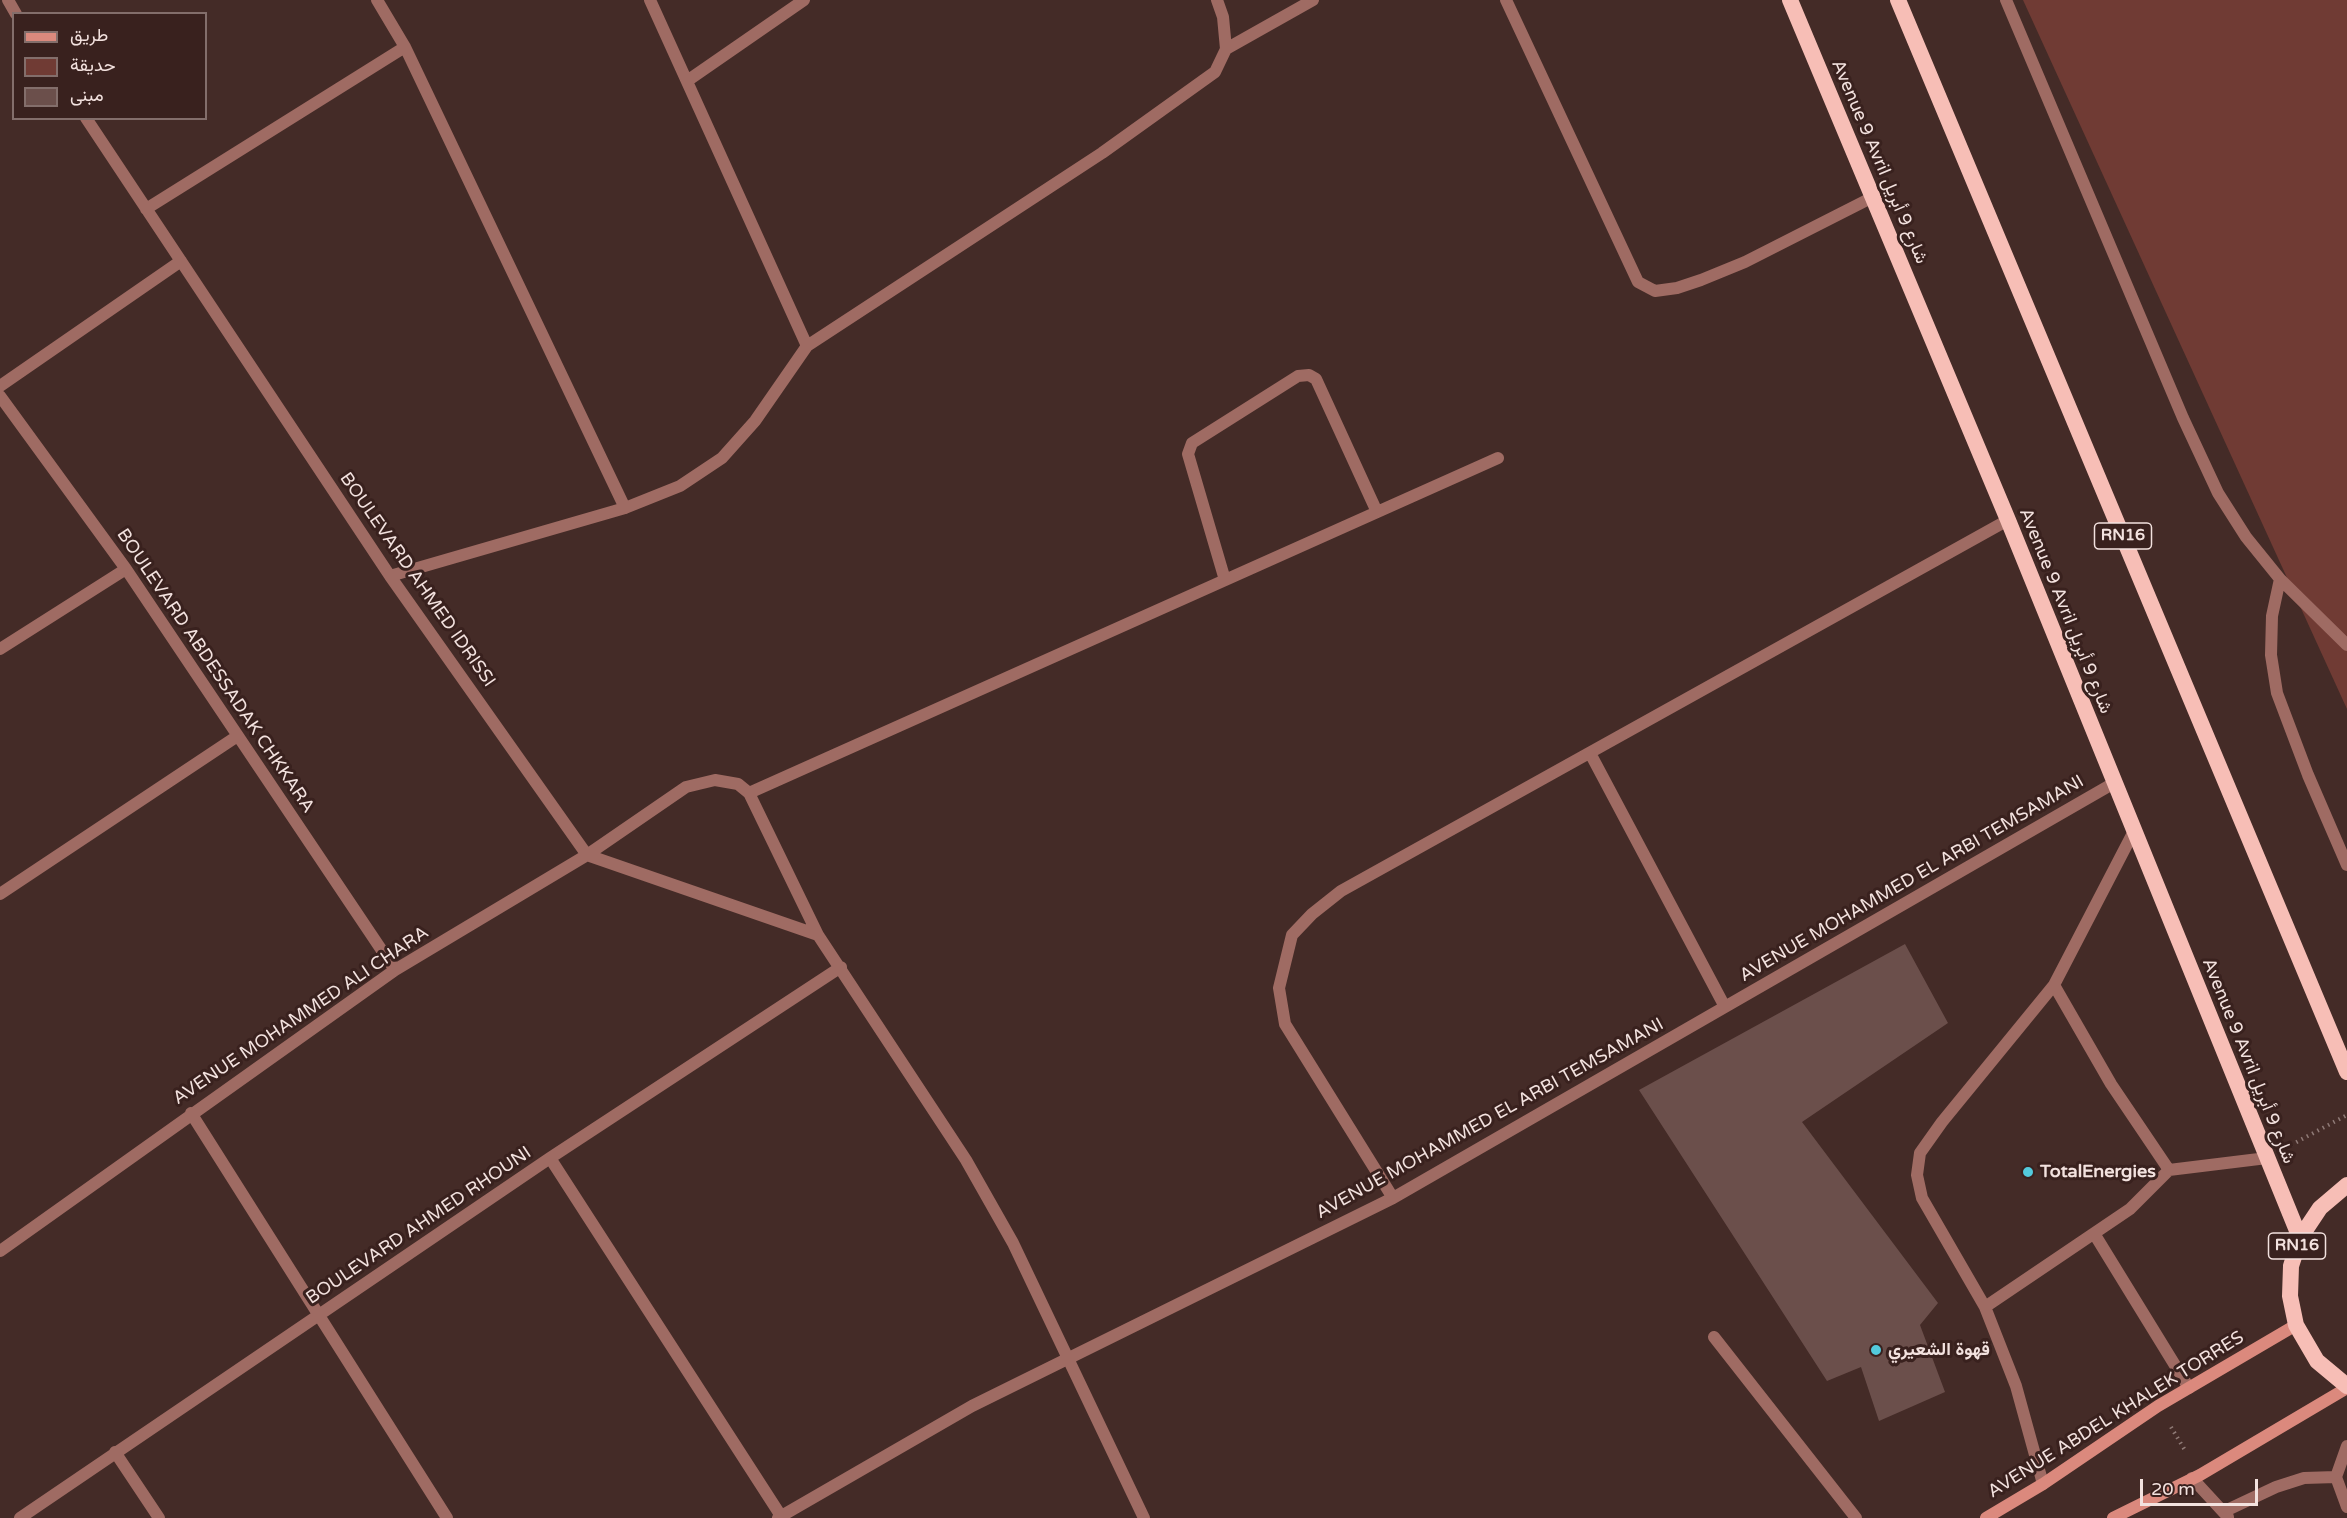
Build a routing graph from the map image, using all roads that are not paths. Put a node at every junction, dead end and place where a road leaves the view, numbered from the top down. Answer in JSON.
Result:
{"nodes":[{"id":1,"x":377,"y":0,"type":"edge"},
{"id":2,"x":650,"y":0,"type":"edge"},
{"id":3,"x":804,"y":0,"type":"edge"},
{"id":4,"x":1217,"y":0,"type":"edge"},
{"id":5,"x":1313,"y":0,"type":"edge"},
{"id":6,"x":1506,"y":0,"type":"edge"},
{"id":7,"x":1790,"y":0,"type":"edge"},
{"id":8,"x":1898,"y":0,"type":"edge"},
{"id":9,"x":2006,"y":0,"type":"edge"},
{"id":10,"x":405,"y":47,"type":"junction"},
{"id":11,"x":1226,"y":49,"type":"junction"},
{"id":12,"x":687,"y":81,"type":"junction"},
{"id":13,"x":87,"y":120,"type":"edge"},
{"id":14,"x":1873,"y":197,"type":"junction"},
{"id":15,"x":146,"y":209,"type":"junction"},
{"id":16,"x":181,"y":261,"type":"junction"},
{"id":17,"x":807,"y":346,"type":"junction"},
{"id":18,"x":0,"y":386,"type":"edge"},
{"id":19,"x":0,"y":396,"type":"edge"},
{"id":20,"x":1498,"y":459,"type":"dead end"},
{"id":21,"x":625,"y":508,"type":"junction"},
{"id":22,"x":1377,"y":512,"type":"junction"},
{"id":23,"x":2008,"y":520,"type":"junction"},
{"id":24,"x":126,"y":568,"type":"junction"},
{"id":25,"x":390,"y":576,"type":"junction"},
{"id":26,"x":2280,"y":579,"type":"junction"},
{"id":27,"x":1225,"y":580,"type":"junction"},
{"id":28,"x":2347,"y":645,"type":"edge"},
{"id":29,"x":0,"y":650,"type":"edge"},
{"id":30,"x":236,"y":737,"type":"junction"},
{"id":31,"x":1590,"y":753,"type":"junction"},
{"id":32,"x":2114,"y":783,"type":"junction"},
{"id":33,"x":749,"y":793,"type":"junction"},
{"id":34,"x":2134,"y":831,"type":"junction"},
{"id":35,"x":587,"y":855,"type":"junction"},
{"id":36,"x":2347,"y":865,"type":"edge"},
{"id":37,"x":0,"y":894,"type":"edge"},
{"id":38,"x":818,"y":934,"type":"junction"},
{"id":39,"x":841,"y":967,"type":"junction"},
{"id":40,"x":395,"y":970,"type":"junction"},
{"id":41,"x":2054,"y":985,"type":"junction"},
{"id":42,"x":1725,"y":1007,"type":"junction"},
{"id":43,"x":2347,"y":1072,"type":"edge"},
{"id":44,"x":191,"y":1113,"type":"junction"},
{"id":45,"x":550,"y":1158,"type":"junction"},
{"id":46,"x":2267,"y":1158,"type":"junction"},
{"id":47,"x":2169,"y":1170,"type":"junction"},
{"id":48,"x":2347,"y":1185,"type":"edge"},
{"id":49,"x":1393,"y":1198,"type":"junction"},
{"id":50,"x":2094,"y":1235,"type":"junction"},
{"id":51,"x":2300,"y":1238,"type":"junction"},
{"id":52,"x":0,"y":1251,"type":"edge"},
{"id":53,"x":1985,"y":1307,"type":"junction"},
{"id":54,"x":319,"y":1316,"type":"junction"},
{"id":55,"x":2296,"y":1325,"type":"junction"},
{"id":56,"x":1714,"y":1337,"type":"dead end"},
{"id":57,"x":1067,"y":1361,"type":"junction"},
{"id":58,"x":2347,"y":1387,"type":"edge"},
{"id":59,"x":2189,"y":1388,"type":"junction"},
{"id":60,"x":2347,"y":1446,"type":"edge"},
{"id":61,"x":115,"y":1452,"type":"junction"},
{"id":62,"x":2196,"y":1477,"type":"junction"},
{"id":63,"x":2336,"y":1477,"type":"junction"},
{"id":64,"x":2043,"y":1484,"type":"junction"},
{"id":65,"x":2347,"y":1507,"type":"edge"},
{"id":66,"x":2227,"y":1514,"type":"edge"},
{"id":67,"x":779,"y":1517,"type":"edge"},
{"id":68,"x":20,"y":1518,"type":"edge"},
{"id":69,"x":159,"y":1518,"type":"edge"},
{"id":70,"x":447,"y":1518,"type":"edge"},
{"id":71,"x":1144,"y":1518,"type":"edge"},
{"id":72,"x":1856,"y":1518,"type":"edge"},
{"id":73,"x":1986,"y":1518,"type":"edge"},
{"id":74,"x":2113,"y":1518,"type":"edge"}],
"edges":[{"from":1,"to":10,"type":"street"},
{"from":2,"to":12,"type":"street"},
{"from":3,"to":12,"type":"street"},
{"from":4,"to":11,"type":"street"},
{"from":5,"to":11,"type":"street"},
{"from":6,"to":14,"type":"street"},
{"from":7,"to":14,"type":"highway","name":"Avenue 9 Avril شارع 9 أبريل","number":"RN16"},
{"from":8,"to":43,"type":"highway","number":"RN16"},
{"from":9,"to":26,"type":"street"},
{"from":10,"to":15,"type":"street"},
{"from":10,"to":21,"type":"street"},
{"from":11,"to":17,"type":"street"},
{"from":12,"to":17,"type":"street"},
{"from":13,"to":15,"type":"street","name":"BOULEVARD AHMED IDRISSI"},
{"from":14,"to":23,"type":"highway","name":"Avenue 9 Avril شارع 9 أبريل","number":"RN16"},
{"from":15,"to":16,"type":"street","name":"BOULEVARD AHMED IDRISSI"},
{"from":16,"to":18,"type":"street"},
{"from":16,"to":25,"type":"street","name":"BOULEVARD AHMED IDRISSI"},
{"from":17,"to":21,"type":"street"},
{"from":19,"to":24,"type":"street","name":"BOULEVARD ABDESSADAK CHKKARA"},
{"from":20,"to":22,"type":"street"},
{"from":21,"to":25,"type":"street"},
{"from":22,"to":27,"type":"street"},
{"from":22,"to":27,"type":"street"},
{"from":23,"to":31,"type":"street"},
{"from":23,"to":32,"type":"highway","name":"Avenue 9 Avril شارع 9 أبريل","number":"RN16"},
{"from":24,"to":29,"type":"street"},
{"from":24,"to":30,"type":"street","name":"BOULEVARD ABDESSADAK CHKKARA"},
{"from":25,"to":35,"type":"street","name":"BOULEVARD AHMED IDRISSI"},
{"from":26,"to":28,"type":"street"},
{"from":26,"to":36,"type":"street"},
{"from":27,"to":33,"type":"street"},
{"from":30,"to":37,"type":"street"},
{"from":30,"to":40,"type":"street","name":"BOULEVARD ABDESSADAK CHKKARA"},
{"from":31,"to":42,"type":"street"},
{"from":31,"to":49,"type":"street"},
{"from":32,"to":34,"type":"highway","name":"Avenue 9 Avril شارع 9 أبريل","number":"RN16"},
{"from":32,"to":42,"type":"street","name":"AVENUE MOHAMMED EL ARBI TEMSAMANI"},
{"from":33,"to":35,"type":"street","name":"AVENUE MOHAMMED ALI CHARA"},
{"from":33,"to":38,"type":"street"},
{"from":34,"to":41,"type":"street"},
{"from":34,"to":46,"type":"highway","name":"Avenue 9 Avril شارع 9 أبريل","number":"RN16"},
{"from":35,"to":38,"type":"street"},
{"from":35,"to":40,"type":"street","name":"AVENUE MOHAMMED ALI CHARA"},
{"from":38,"to":39,"type":"street"},
{"from":39,"to":45,"type":"street","name":"BOULEVARD AHMED RHOUNI"},
{"from":39,"to":57,"type":"street"},
{"from":40,"to":44,"type":"street","name":"AVENUE MOHAMMED ALI CHARA"},
{"from":41,"to":47,"type":"street"},
{"from":41,"to":53,"type":"street"},
{"from":42,"to":49,"type":"street","name":"AVENUE MOHAMMED EL ARBI TEMSAMANI"},
{"from":44,"to":52,"type":"street","name":"AVENUE MOHAMMED ALI CHARA"},
{"from":44,"to":54,"type":"street"},
{"from":45,"to":54,"type":"street","name":"BOULEVARD AHMED RHOUNI"},
{"from":45,"to":67,"type":"street"},
{"from":46,"to":47,"type":"street"},
{"from":46,"to":51,"type":"highway","name":"Avenue 9 Avril شارع 9 أبريل","number":"RN16"},
{"from":47,"to":50,"type":"street"},
{"from":48,"to":51,"type":"highway","number":"RN16"},
{"from":49,"to":57,"type":"street","name":"AVENUE MOHAMMED EL ARBI TEMSAMANI"},
{"from":50,"to":53,"type":"street"},
{"from":50,"to":59,"type":"street"},
{"from":51,"to":55,"type":"highway","number":"RN16"},
{"from":53,"to":64,"type":"street"},
{"from":54,"to":61,"type":"street","name":"BOULEVARD AHMED RHOUNI"},
{"from":54,"to":70,"type":"street"},
{"from":55,"to":58,"type":"highway","number":"RN16"},
{"from":55,"to":59,"type":"main road","name":"AVENUE ABDEL KHALEK TORRES"},
{"from":56,"to":72,"type":"street"},
{"from":57,"to":67,"type":"street","name":"AVENUE MOHAMMED EL ARBI TEMSAMANI"},
{"from":57,"to":71,"type":"street"},
{"from":58,"to":62,"type":"main road"},
{"from":59,"to":64,"type":"main road","name":"AVENUE ABDEL KHALEK TORRES"},
{"from":60,"to":63,"type":"street"},
{"from":61,"to":68,"type":"street","name":"BOULEVARD AHMED RHOUNI"},
{"from":61,"to":69,"type":"street"},
{"from":62,"to":66,"type":"street"},
{"from":62,"to":74,"type":"main road"},
{"from":63,"to":65,"type":"street"},
{"from":63,"to":66,"type":"street"},
{"from":64,"to":73,"type":"main road","name":"AVENUE ABDEL KHALEK TORRES"}]}
